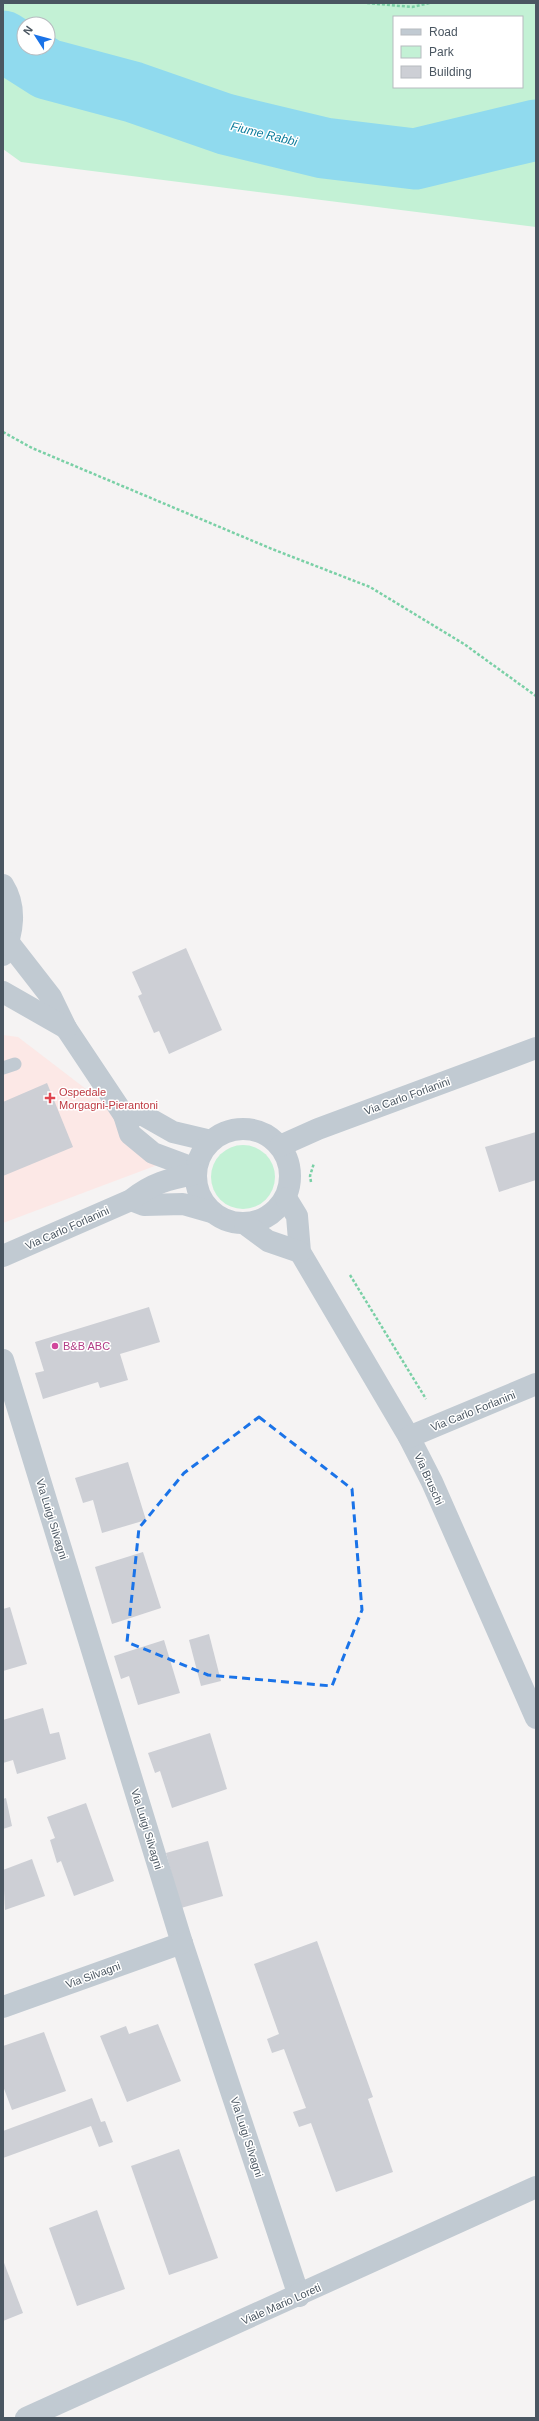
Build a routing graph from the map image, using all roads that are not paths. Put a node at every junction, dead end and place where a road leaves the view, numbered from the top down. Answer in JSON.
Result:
{"nodes":[{"id":1,"x":3,"y":885,"type":"edge"},
{"id":2,"x":6,"y":949,"type":"edge"},
{"id":3,"x":3,"y":992,"type":"edge"},
{"id":4,"x":66,"y":1028,"type":"junction"},
{"id":5,"x":536,"y":1048,"type":"edge"},
{"id":6,"x":124,"y":1115,"type":"junction"},
{"id":7,"x":211,"y":1141,"type":"junction"},
{"id":8,"x":280,"y":1146,"type":"junction"},
{"id":9,"x":196,"y":1172,"type":"junction"},
{"id":10,"x":286,"y":1198,"type":"junction"},
{"id":11,"x":131,"y":1200,"type":"junction"},
{"id":12,"x":211,"y":1212,"type":"junction"},
{"id":13,"x":245,"y":1224,"type":"junction"},
{"id":14,"x":300,"y":1252,"type":"junction"},
{"id":15,"x":3,"y":1256,"type":"edge"},
{"id":16,"x":3,"y":1360,"type":"edge"},
{"id":17,"x":536,"y":1384,"type":"edge"},
{"id":18,"x":409,"y":1437,"type":"junction"},
{"id":19,"x":536,"y":1718,"type":"edge"},
{"id":20,"x":182,"y":1943,"type":"junction"},
{"id":21,"x":3,"y":2007,"type":"edge"},
{"id":22,"x":536,"y":2187,"type":"edge"},
{"id":23,"x":299,"y":2296,"type":"junction"},
{"id":24,"x":26,"y":2418,"type":"edge"}],
"edges":[{"from":1,"to":2,"type":"street"},
{"from":2,"to":4,"type":"street"},
{"from":3,"to":4,"type":"street"},
{"from":4,"to":6,"type":"street"},
{"from":5,"to":8,"type":"street","name":"Via Carlo Forlanini"},
{"from":6,"to":7,"type":"street"},
{"from":6,"to":9,"type":"street"},
{"from":7,"to":8,"type":"street"},
{"from":7,"to":9,"type":"street"},
{"from":8,"to":10,"type":"street"},
{"from":9,"to":11,"type":"street","name":"Via Carlo Forlanini"},
{"from":9,"to":12,"type":"street"},
{"from":10,"to":13,"type":"street"},
{"from":10,"to":14,"type":"street"},
{"from":11,"to":12,"type":"street"},
{"from":11,"to":15,"type":"street","name":"Via Carlo Forlanini"},
{"from":12,"to":13,"type":"street"},
{"from":13,"to":14,"type":"street"},
{"from":14,"to":18,"type":"street","name":"Via Bruschi"},
{"from":16,"to":20,"type":"street","name":"Via Luigi Silvagni"},
{"from":17,"to":18,"type":"street","name":"Via Carlo Forlanini"},
{"from":18,"to":19,"type":"street","name":"Via Bruschi"},
{"from":20,"to":21,"type":"street","name":"Via Silvagni"},
{"from":20,"to":23,"type":"street","name":"Via Luigi Silvagni"},
{"from":22,"to":23,"type":"street","name":"Viale Mario Loreti"},
{"from":23,"to":24,"type":"street","name":"Viale Mario Loreti"}]}
